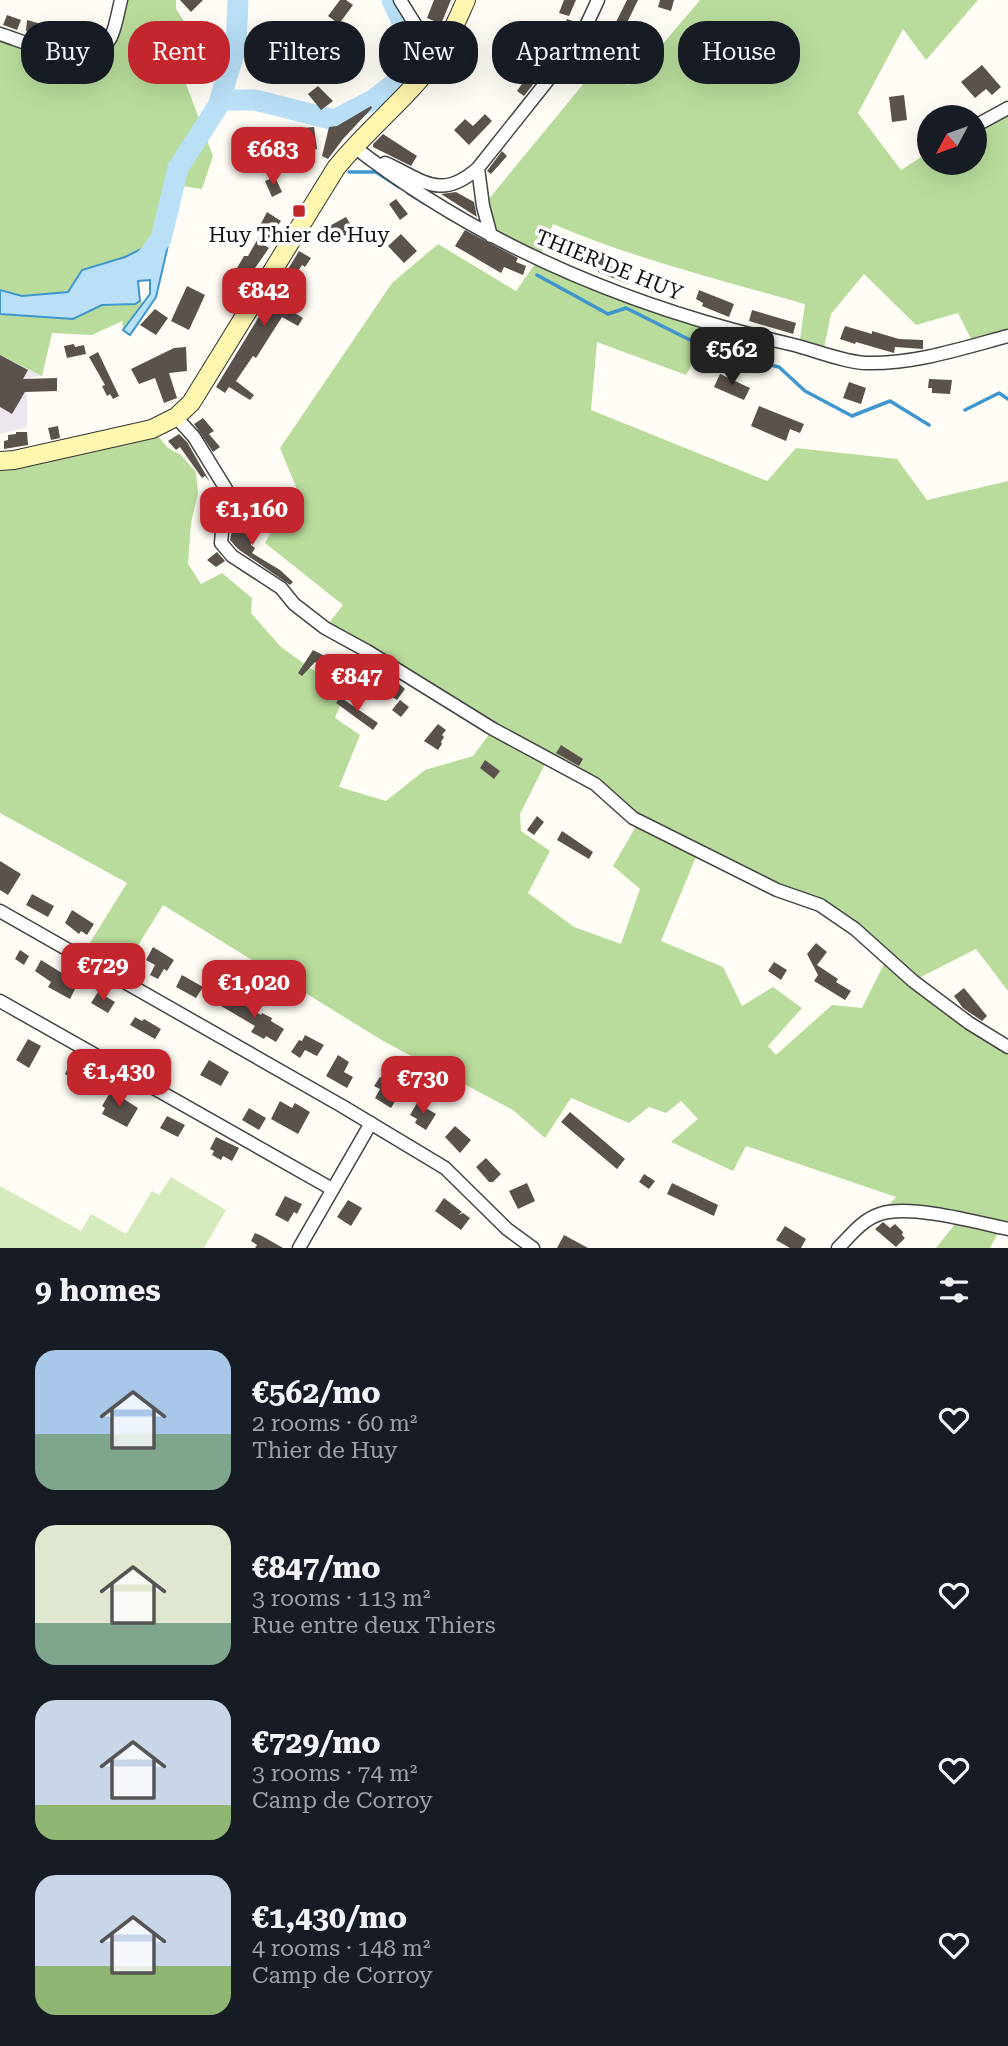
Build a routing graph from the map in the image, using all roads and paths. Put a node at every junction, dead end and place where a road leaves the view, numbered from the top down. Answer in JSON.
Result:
{"nodes":[{"id":1,"x":121,"y":0,"type":"edge"},
{"id":2,"x":400,"y":0,"type":"edge"},
{"id":3,"x":466,"y":0,"type":"edge"},
{"id":4,"x":597,"y":0,"type":"edge"},
{"id":5,"x":413,"y":21,"type":"edge"},
{"id":6,"x":455,"y":21,"type":"edge"},
{"id":7,"x":0,"y":34,"type":"edge"},
{"id":8,"x":414,"y":84,"type":"edge"},
{"id":9,"x":1008,"y":108,"type":"edge"},
{"id":10,"x":987,"y":119,"type":"edge"},
{"id":11,"x":353,"y":146,"type":"junction"},
{"id":12,"x":378,"y":165,"type":"junction"},
{"id":13,"x":478,"y":168,"type":"junction"},
{"id":14,"x":491,"y":236,"type":"junction"},
{"id":15,"x":1008,"y":336,"type":"edge"},
{"id":16,"x":176,"y":417,"type":"junction"},
{"id":17,"x":0,"y":461,"type":"edge"},
{"id":18,"x":0,"y":911,"type":"edge"},
{"id":19,"x":0,"y":1001,"type":"edge"},
{"id":20,"x":1008,"y":1048,"type":"edge"},
{"id":21,"x":371,"y":1123,"type":"junction"},
{"id":22,"x":332,"y":1189,"type":"junction"},
{"id":23,"x":1008,"y":1228,"type":"edge"},
{"id":24,"x":299,"y":1248,"type":"edge"},
{"id":25,"x":533,"y":1248,"type":"edge"},
{"id":26,"x":838,"y":1248,"type":"edge"}],
"edges":[{"from":1,"to":7,"type":"street"},
{"from":2,"to":5,"type":"street"},
{"from":3,"to":6,"type":"main road"},
{"from":4,"to":13,"type":"street"},
{"from":8,"to":11,"type":"main road"},
{"from":9,"to":10,"type":"street"},
{"from":11,"to":12,"type":"street","name":"THIER DE HUY"},
{"from":11,"to":16,"type":"main road"},
{"from":12,"to":13,"type":"street","name":"THIER DE HUY"},
{"from":12,"to":14,"type":"street","name":"THIER DE HUY"},
{"from":13,"to":14,"type":"street"},
{"from":14,"to":15,"type":"street","name":"THIER DE HUY"},
{"from":16,"to":17,"type":"main road"},
{"from":16,"to":20,"type":"street"},
{"from":18,"to":21,"type":"street"},
{"from":19,"to":22,"type":"street"},
{"from":21,"to":22,"type":"street"},
{"from":21,"to":25,"type":"street"},
{"from":22,"to":24,"type":"street"},
{"from":23,"to":26,"type":"street"}]}
